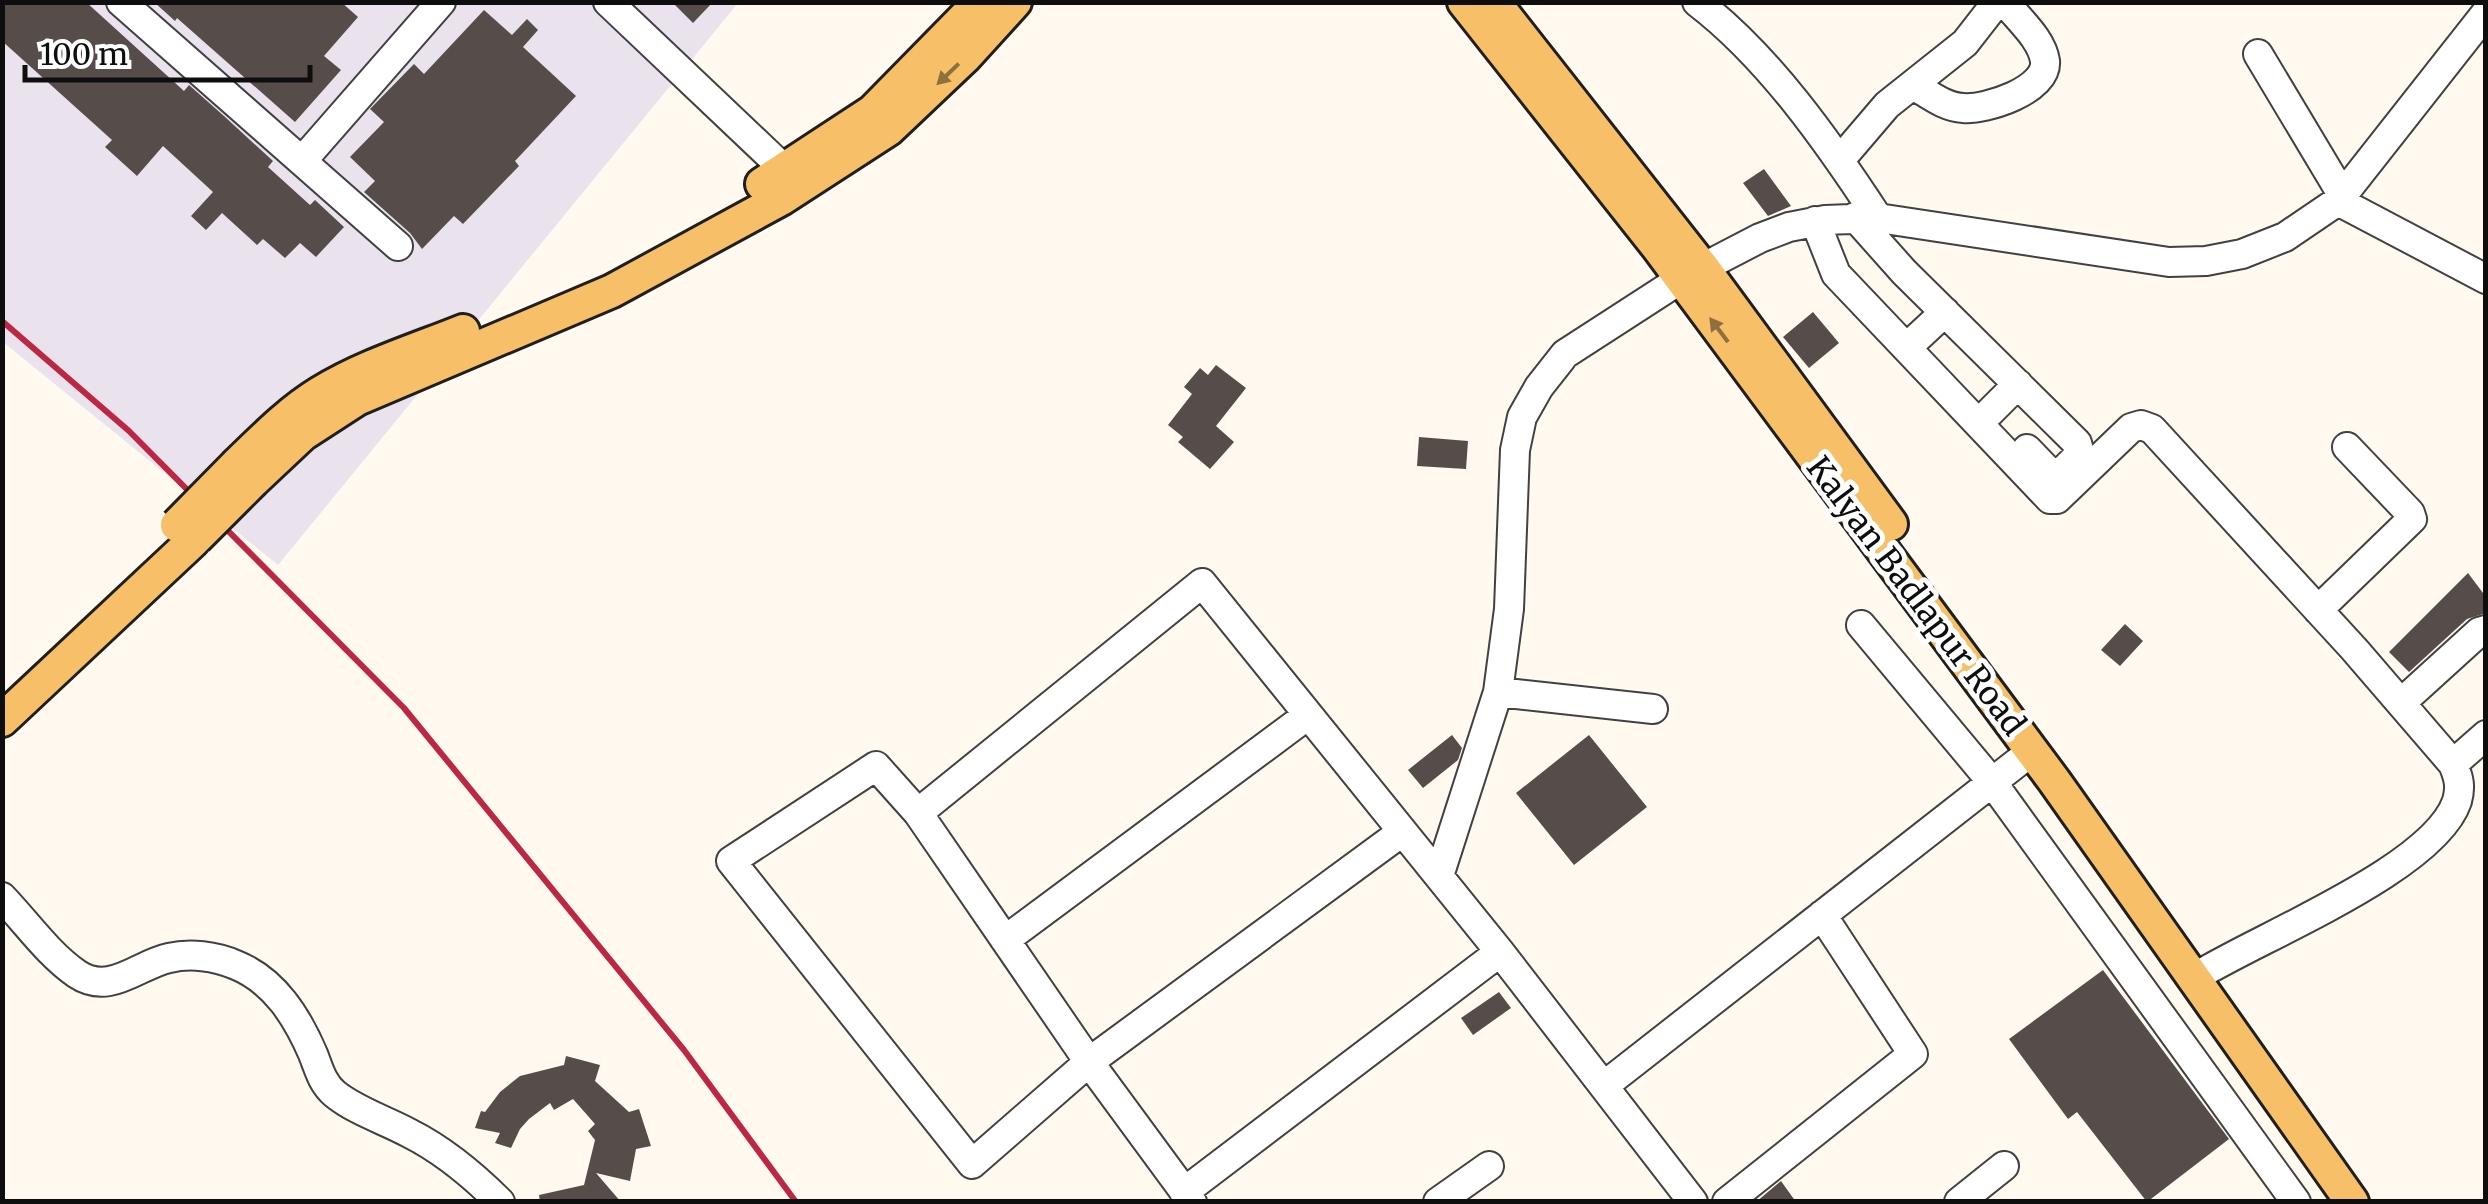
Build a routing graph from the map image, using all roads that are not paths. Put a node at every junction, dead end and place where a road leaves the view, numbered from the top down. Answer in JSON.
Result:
{"nodes":[{"id":1,"x":121,"y":2,"type":"edge"},
{"id":2,"x":441,"y":2,"type":"edge"},
{"id":3,"x":608,"y":2,"type":"edge"},
{"id":4,"x":980,"y":2,"type":"edge"},
{"id":5,"x":1015,"y":2,"type":"edge"},
{"id":6,"x":1464,"y":2,"type":"edge"},
{"id":7,"x":1494,"y":2,"type":"edge"},
{"id":8,"x":1698,"y":2,"type":"edge"},
{"id":9,"x":1997,"y":2,"type":"edge"},
{"id":10,"x":2005,"y":2,"type":"edge"},
{"id":11,"x":2486,"y":13,"type":"edge"},
{"id":12,"x":2258,"y":54,"type":"dead end"},
{"id":13,"x":1913,"y":85,"type":"junction"},
{"id":14,"x":1840,"y":160,"type":"junction"},
{"id":15,"x":302,"y":161,"type":"junction"},
{"id":16,"x":792,"y":179,"type":"junction"},
{"id":17,"x":2341,"y":199,"type":"junction"},
{"id":18,"x":1866,"y":217,"type":"junction"},
{"id":19,"x":1815,"y":221,"type":"junction"},
{"id":20,"x":398,"y":246,"type":"dead end"},
{"id":21,"x":1692,"y":273,"type":"junction"},
{"id":22,"x":2486,"y":280,"type":"edge"},
{"id":23,"x":1882,"y":302,"type":"dead end"},
{"id":24,"x":1945,"y":312,"type":"junction"},
{"id":25,"x":1917,"y":338,"type":"junction"},
{"id":26,"x":2018,"y":384,"type":"junction"},
{"id":27,"x":1990,"y":412,"type":"junction"},
{"id":28,"x":2347,"y":447,"type":"dead end"},
{"id":29,"x":185,"y":533,"type":"junction"},
{"id":30,"x":2318,"y":610,"type":"junction"},
{"id":31,"x":1860,"y":625,"type":"dead end"},
{"id":32,"x":2486,"y":630,"type":"edge"},
{"id":33,"x":2,"y":688,"type":"edge"},
{"id":34,"x":1498,"y":692,"type":"junction"},
{"id":35,"x":2401,"y":703,"type":"junction"},
{"id":36,"x":1653,"y":710,"type":"dead end"},
{"id":37,"x":1308,"y":715,"type":"junction"},
{"id":38,"x":2,"y":720,"type":"edge"},
{"id":39,"x":2486,"y":735,"type":"edge"},
{"id":40,"x":2032,"y":751,"type":"junction"},
{"id":41,"x":2454,"y":764,"type":"junction"},
{"id":42,"x":2064,"y":777,"type":"junction"},
{"id":43,"x":1992,"y":782,"type":"junction"},
{"id":44,"x":918,"y":813,"type":"junction"},
{"id":45,"x":1402,"y":832,"type":"junction"},
{"id":46,"x":1439,"y":876,"type":"junction"},
{"id":47,"x":2,"y":897,"type":"edge"},
{"id":48,"x":1822,"y":915,"type":"junction"},
{"id":49,"x":1005,"y":940,"type":"junction"},
{"id":50,"x":1500,"y":952,"type":"junction"},
{"id":51,"x":2200,"y":974,"type":"junction"},
{"id":52,"x":1088,"y":1062,"type":"junction"},
{"id":53,"x":1605,"y":1085,"type":"junction"},
{"id":54,"x":1489,"y":1166,"type":"dead end"},
{"id":55,"x":2004,"y":1166,"type":"dead end"},
{"id":56,"x":1188,"y":1197,"type":"edge"},
{"id":57,"x":500,"y":1202,"type":"edge"},
{"id":58,"x":1438,"y":1202,"type":"edge"},
{"id":59,"x":1693,"y":1202,"type":"edge"},
{"id":60,"x":1727,"y":1202,"type":"edge"},
{"id":61,"x":1959,"y":1202,"type":"edge"},
{"id":62,"x":2296,"y":1202,"type":"edge"},
{"id":63,"x":2352,"y":1202,"type":"edge"},
{"id":64,"x":2377,"y":1202,"type":"edge"}],
"edges":[{"from":1,"to":15,"type":"street"},
{"from":2,"to":15,"type":"street"},
{"from":3,"to":16,"type":"street"},
{"from":4,"to":16,"type":"main road"},
{"from":5,"to":16,"type":"main road","one_way":true},
{"from":6,"to":21,"type":"main road","name":"Kalyan Badlapur Road"},
{"from":7,"to":21,"type":"main road","name":"Kalyan Badlapur Road"},
{"from":8,"to":14,"type":"street"},
{"from":9,"to":13,"type":"street"},
{"from":10,"to":13,"type":"street"},
{"from":11,"to":17,"type":"street"},
{"from":12,"to":17,"type":"street"},
{"from":13,"to":14,"type":"street"},
{"from":14,"to":18,"type":"street"},
{"from":15,"to":20,"type":"street"},
{"from":16,"to":29,"type":"main road","bridge":true},
{"from":17,"to":18,"type":"street"},
{"from":17,"to":22,"type":"street"},
{"from":18,"to":19,"type":"street"},
{"from":18,"to":24,"type":"street"},
{"from":19,"to":21,"type":"street"},
{"from":19,"to":30,"type":"street"},
{"from":21,"to":34,"type":"street"},
{"from":40,"to":21,"type":"main road","name":"Kalyan Badlapur Road","one_way":true},
{"from":21,"to":42,"type":"main road","name":"Kalyan Badlapur Road"},
{"from":23,"to":25,"type":"street"},
{"from":24,"to":25,"type":"street"},
{"from":24,"to":26,"type":"street"},
{"from":25,"to":27,"type":"street"},
{"from":26,"to":27,"type":"street"},
{"from":26,"to":27,"type":"street"},
{"from":28,"to":30,"type":"street"},
{"from":29,"to":33,"type":"main road"},
{"from":29,"to":38,"type":"main road"},
{"from":30,"to":35,"type":"street"},
{"from":31,"to":43,"type":"street"},
{"from":32,"to":35,"type":"street"},
{"from":34,"to":36,"type":"street"},
{"from":34,"to":46,"type":"street"},
{"from":35,"to":41,"type":"street"},
{"from":37,"to":44,"type":"street"},
{"from":37,"to":45,"type":"street"},
{"from":37,"to":49,"type":"street"},
{"from":39,"to":41,"type":"street"},
{"from":40,"to":42,"type":"main road","name":"Kalyan Badlapur Road"},
{"from":40,"to":43,"type":"street"},
{"from":41,"to":51,"type":"street"},
{"from":42,"to":51,"type":"main road","name":"Kalyan Badlapur Road"},
{"from":43,"to":48,"type":"street"},
{"from":43,"to":62,"type":"street"},
{"from":44,"to":49,"type":"street"},
{"from":44,"to":52,"type":"street"},
{"from":45,"to":46,"type":"street"},
{"from":45,"to":52,"type":"street"},
{"from":46,"to":50,"type":"street"},
{"from":47,"to":57,"type":"street"},
{"from":48,"to":53,"type":"street"},
{"from":48,"to":60,"type":"street"},
{"from":49,"to":52,"type":"street"},
{"from":50,"to":53,"type":"street"},
{"from":50,"to":56,"type":"street"},
{"from":51,"to":63,"type":"main road","name":"Kalyan Badlapur Road"},
{"from":51,"to":64,"type":"main road","name":"Kalyan Badlapur Road"},
{"from":52,"to":56,"type":"street"},
{"from":53,"to":59,"type":"street"},
{"from":54,"to":58,"type":"street"},
{"from":55,"to":61,"type":"street"}]}
